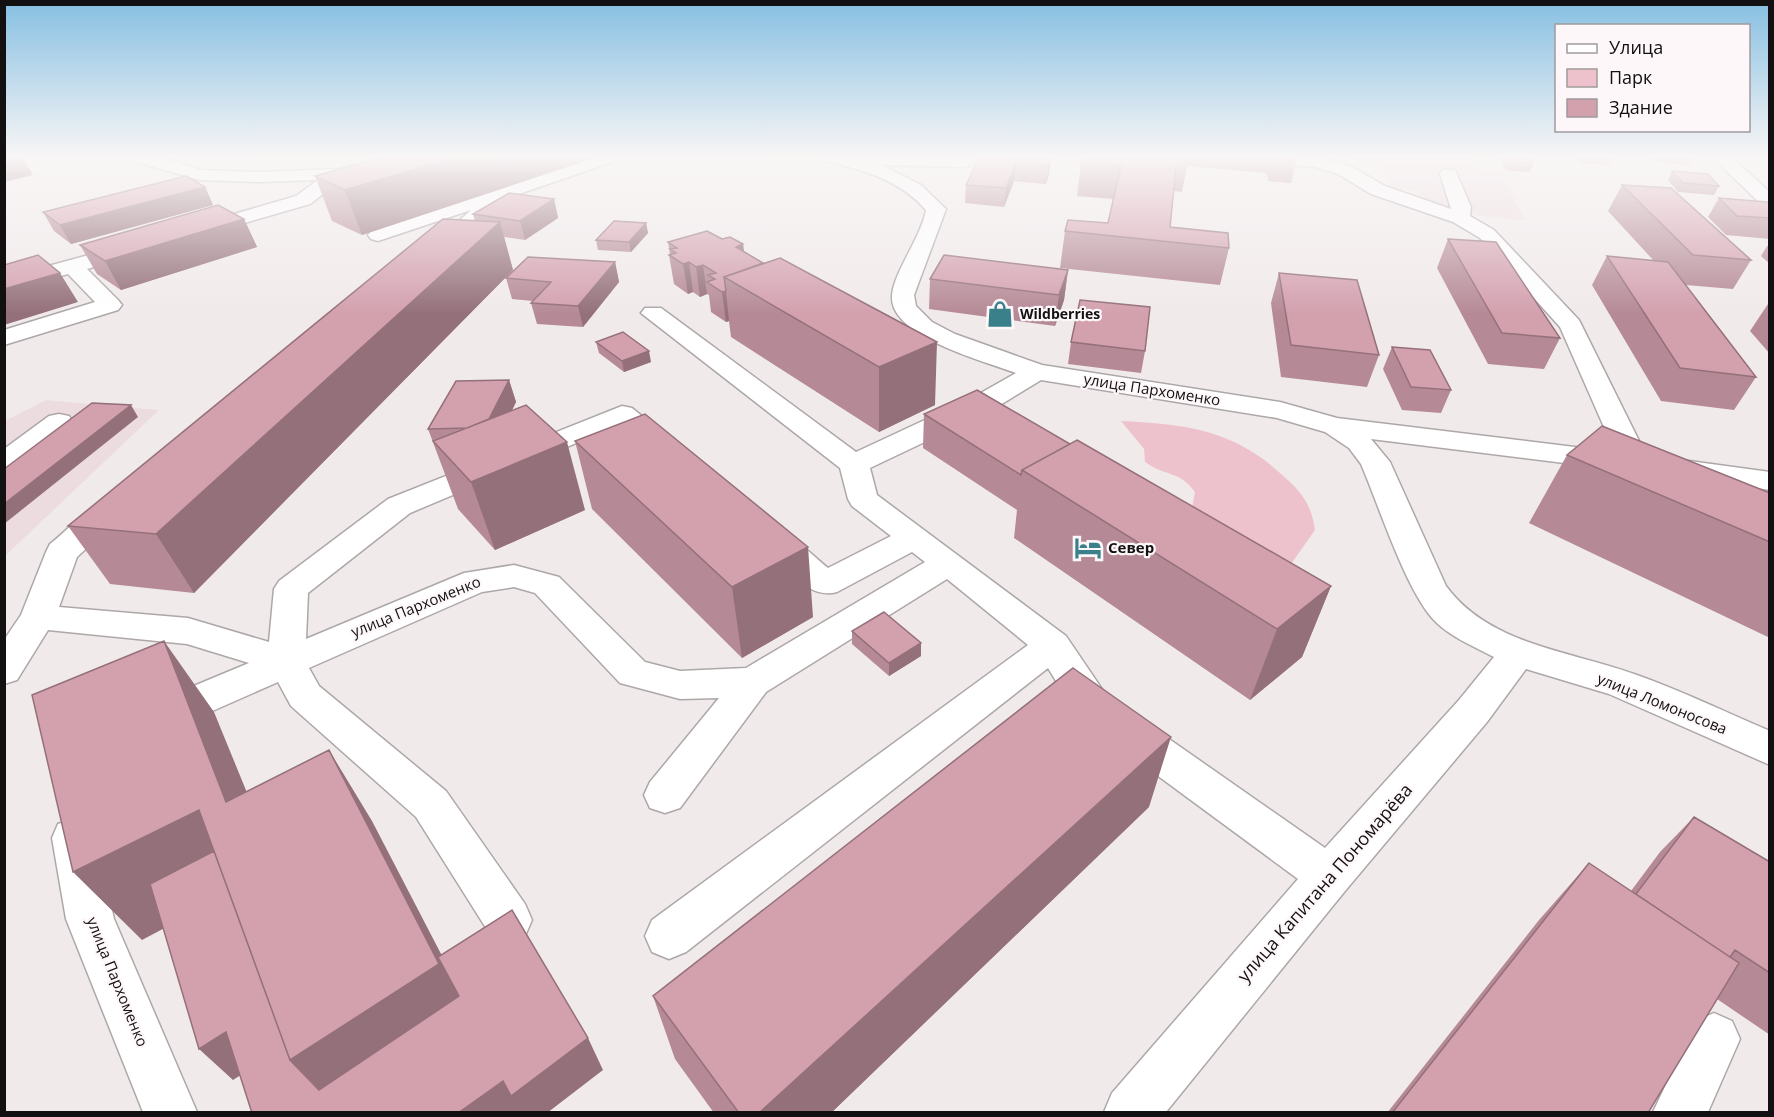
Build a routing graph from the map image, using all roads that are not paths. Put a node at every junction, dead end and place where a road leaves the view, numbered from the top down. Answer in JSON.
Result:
{"nodes":[{"id":1,"x":272,"y":209,"type":"edge"},
{"id":2,"x":454,"y":209,"type":"edge"},
{"id":3,"x":483,"y":209,"type":"edge"},
{"id":4,"x":936,"y":209,"type":"edge"},
{"id":5,"x":1434,"y":209,"type":"edge"},
{"id":6,"x":1461,"y":209,"type":"edge"},
{"id":7,"x":1460,"y":218,"type":"junction"},
{"id":8,"x":378,"y":235,"type":"dead end"},
{"id":9,"x":176,"y":237,"type":"edge"},
{"id":10,"x":153,"y":243,"type":"edge"},
{"id":11,"x":72,"y":266,"type":"junction"},
{"id":12,"x":410,"y":270,"type":"edge"},
{"id":13,"x":4,"y":285,"type":"edge"},
{"id":14,"x":653,"y":313,"type":"dead end"},
{"id":15,"x":4,"y":338,"type":"edge"},
{"id":16,"x":1037,"y":372,"type":"junction"},
{"id":17,"x":982,"y":404,"type":"junction"},
{"id":18,"x":1011,"y":421,"type":"edge"},
{"id":19,"x":59,"y":422,"type":"dead end"},
{"id":20,"x":1357,"y":433,"type":"junction"},
{"id":21,"x":1516,"y":447,"type":"junction"},
{"id":22,"x":4,"y":463,"type":"edge"},
{"id":23,"x":1635,"y":463,"type":"junction"},
{"id":24,"x":854,"y":464,"type":"junction"},
{"id":25,"x":684,"y":466,"type":"edge"},
{"id":26,"x":1770,"y":481,"type":"edge"},
{"id":27,"x":1616,"y":487,"type":"edge"},
{"id":28,"x":134,"y":492,"type":"edge"},
{"id":29,"x":755,"y":525,"type":"edge"},
{"id":30,"x":915,"y":537,"type":"junction"},
{"id":31,"x":948,"y":563,"type":"junction"},
{"id":32,"x":38,"y":617,"type":"junction"},
{"id":33,"x":1053,"y":645,"type":"junction"},
{"id":34,"x":1518,"y":653,"type":"junction"},
{"id":35,"x":286,"y":661,"type":"junction"},
{"id":36,"x":4,"y":669,"type":"edge"},
{"id":37,"x":753,"y":682,"type":"junction"},
{"id":38,"x":134,"y":728,"type":"edge"},
{"id":39,"x":1770,"y":749,"type":"edge"},
{"id":40,"x":666,"y":795,"type":"dead end"},
{"id":41,"x":68,"y":805,"type":"edge"},
{"id":42,"x":1329,"y":876,"type":"junction"},
{"id":43,"x":508,"y":920,"type":"edge"},
{"id":44,"x":669,"y":936,"type":"dead end"},
{"id":45,"x":1714,"y":1039,"type":"edge"},
{"id":46,"x":170,"y":1113,"type":"edge"},
{"id":47,"x":1131,"y":1113,"type":"edge"},
{"id":48,"x":1680,"y":1113,"type":"edge"}],
"edges":[{"from":1,"to":9,"type":"street"},
{"from":2,"to":8,"type":"street"},
{"from":3,"to":12,"type":"street"},
{"from":4,"to":16,"type":"street","name":"улица Пархоменко"},
{"from":5,"to":7,"type":"street"},
{"from":6,"to":7,"type":"street"},
{"from":7,"to":23,"type":"street"},
{"from":10,"to":11,"type":"street"},
{"from":11,"to":13,"type":"street"},
{"from":11,"to":15,"type":"street"},
{"from":14,"to":24,"type":"street"},
{"from":16,"to":17,"type":"street"},
{"from":16,"to":20,"type":"street","name":"улица Пархоменко"},
{"from":17,"to":18,"type":"street"},
{"from":17,"to":24,"type":"street"},
{"from":19,"to":22,"type":"street"},
{"from":20,"to":21,"type":"street","name":"улица Пархоменко"},
{"from":20,"to":34,"type":"street"},
{"from":21,"to":23,"type":"street"},
{"from":21,"to":27,"type":"street"},
{"from":23,"to":26,"type":"street"},
{"from":24,"to":30,"type":"street"},
{"from":25,"to":35,"type":"street"},
{"from":28,"to":32,"type":"street"},
{"from":29,"to":30,"type":"street"},
{"from":30,"to":31,"type":"street"},
{"from":31,"to":33,"type":"street"},
{"from":31,"to":37,"type":"street","name":"улица Пархоменко"},
{"from":32,"to":35,"type":"street"},
{"from":32,"to":36,"type":"street"},
{"from":33,"to":42,"type":"street"},
{"from":33,"to":44,"type":"street"},
{"from":34,"to":39,"type":"street","name":"улица Ломоносова"},
{"from":34,"to":42,"type":"street","name":"улица Капитана Пономарёва"},
{"from":35,"to":37,"type":"street","name":"улица Пархоменко"},
{"from":35,"to":38,"type":"street","name":"улица Пархоменко"},
{"from":35,"to":43,"type":"street"},
{"from":37,"to":40,"type":"street"},
{"from":41,"to":46,"type":"street","name":"улица Пархоменко"},
{"from":42,"to":47,"type":"street","name":"улица Капитана Пономарёва"},
{"from":45,"to":48,"type":"street"}]}
